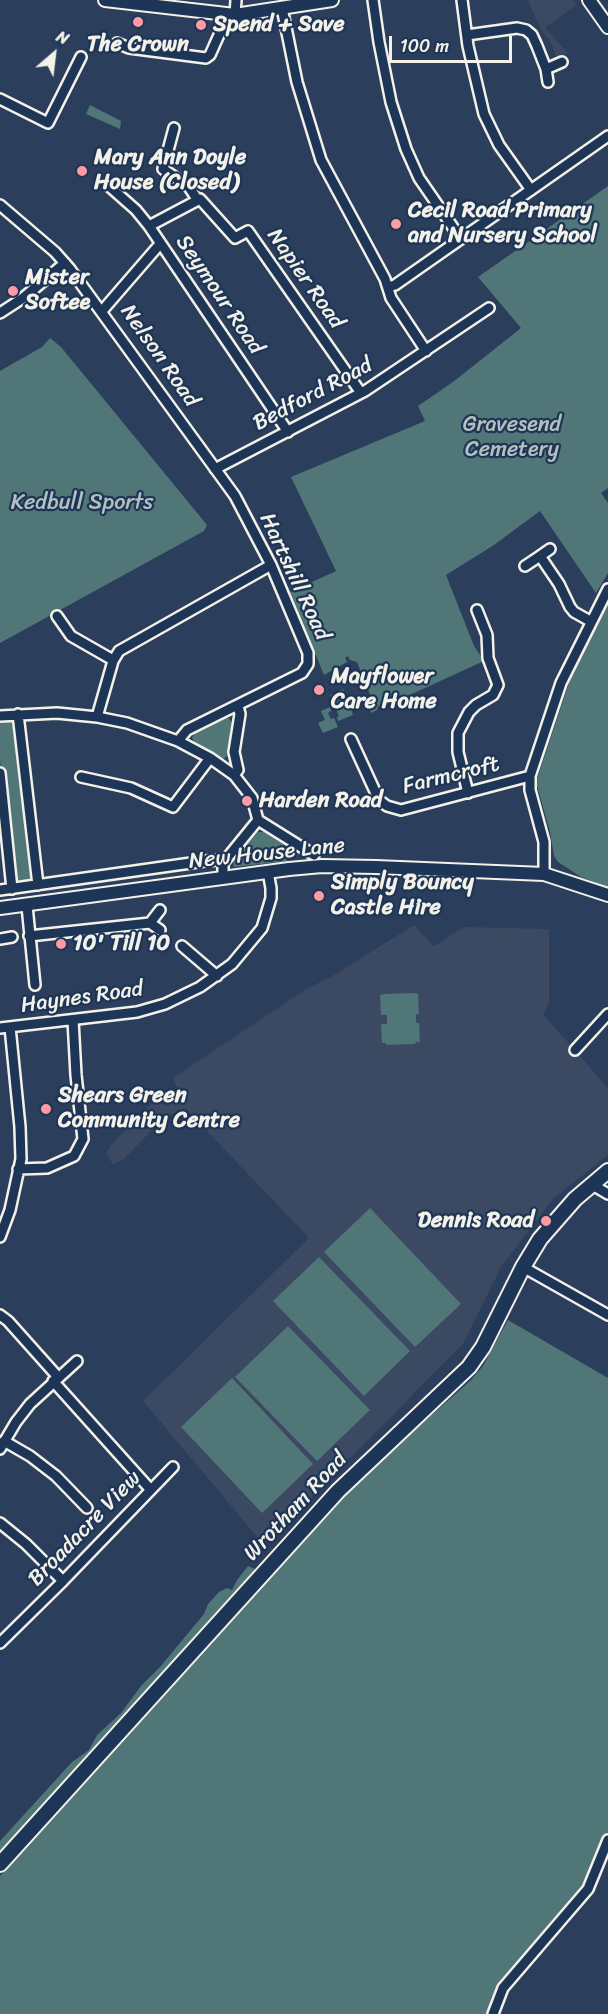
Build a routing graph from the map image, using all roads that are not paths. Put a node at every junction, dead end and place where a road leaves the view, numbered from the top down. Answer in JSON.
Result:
{"nodes":[{"id":1,"x":105,"y":0,"type":"edge"},
{"id":2,"x":236,"y":0,"type":"edge"},
{"id":3,"x":332,"y":0,"type":"edge"},
{"id":4,"x":373,"y":0,"type":"edge"},
{"id":5,"x":462,"y":0,"type":"edge"},
{"id":6,"x":589,"y":0,"type":"edge"},
{"id":7,"x":282,"y":8,"type":"junction"},
{"id":8,"x":230,"y":15,"type":"junction"},
{"id":9,"x":608,"y":27,"type":"edge"},
{"id":10,"x":467,"y":35,"type":"junction"},
{"id":11,"x":117,"y":43,"type":"dead end"},
{"id":12,"x":81,"y":57,"type":"dead end"},
{"id":13,"x":562,"y":62,"type":"dead end"},
{"id":14,"x":546,"y":69,"type":"junction"},
{"id":15,"x":548,"y":82,"type":"dead end"},
{"id":16,"x":0,"y":99,"type":"edge"},
{"id":17,"x":174,"y":128,"type":"dead end"},
{"id":18,"x":608,"y":136,"type":"edge"},
{"id":19,"x":110,"y":187,"type":"dead end"},
{"id":20,"x":531,"y":190,"type":"junction"},
{"id":21,"x":197,"y":199,"type":"junction"},
{"id":22,"x":0,"y":205,"type":"edge"},
{"id":23,"x":149,"y":226,"type":"junction"},
{"id":24,"x":461,"y":239,"type":"junction"},
{"id":25,"x":160,"y":243,"type":"junction"},
{"id":26,"x":65,"y":263,"type":"junction"},
{"id":27,"x":388,"y":286,"type":"junction"},
{"id":28,"x":489,"y":308,"type":"dead end"},
{"id":29,"x":102,"y":311,"type":"junction"},
{"id":30,"x":0,"y":313,"type":"edge"},
{"id":31,"x":426,"y":351,"type":"junction"},
{"id":32,"x":362,"y":393,"type":"junction"},
{"id":33,"x":288,"y":432,"type":"junction"},
{"id":34,"x":215,"y":469,"type":"junction"},
{"id":35,"x":235,"y":496,"type":"joint"},
{"id":36,"x":550,"y":549,"type":"dead end"},
{"id":37,"x":540,"y":556,"type":"junction"},
{"id":38,"x":271,"y":565,"type":"junction"},
{"id":39,"x":525,"y":566,"type":"dead end"},
{"id":40,"x":608,"y":589,"type":"edge"},
{"id":41,"x":477,"y":610,"type":"dead end"},
{"id":42,"x":57,"y":616,"type":"dead end"},
{"id":43,"x":590,"y":621,"type":"junction"},
{"id":44,"x":113,"y":660,"type":"junction"},
{"id":45,"x":238,"y":706,"type":"junction"},
{"id":46,"x":18,"y":714,"type":"junction"},
{"id":47,"x":0,"y":716,"type":"edge"},
{"id":48,"x":98,"y":717,"type":"junction"},
{"id":49,"x":351,"y":739,"type":"dead end"},
{"id":50,"x":178,"y":741,"type":"junction"},
{"id":51,"x":210,"y":758,"type":"junction"},
{"id":52,"x":0,"y":773,"type":"edge"},
{"id":53,"x":234,"y":775,"type":"junction"},
{"id":54,"x":530,"y":776,"type":"junction"},
{"id":55,"x":81,"y":777,"type":"dead end"},
{"id":56,"x":468,"y":793,"type":"junction"},
{"id":57,"x":258,"y":820,"type":"junction"},
{"id":58,"x":314,"y":855,"type":"dead end"},
{"id":59,"x":224,"y":862,"type":"junction"},
{"id":60,"x":268,"y":872,"type":"junction"},
{"id":61,"x":544,"y":874,"type":"junction"},
{"id":62,"x":223,"y":878,"type":"junction"},
{"id":63,"x":38,"y":885,"type":"junction"},
{"id":64,"x":12,"y":889,"type":"junction"},
{"id":65,"x":0,"y":890,"type":"edge"},
{"id":66,"x":608,"y":895,"type":"edge"},
{"id":67,"x":27,"y":906,"type":"junction"},
{"id":68,"x":0,"y":908,"type":"edge"},
{"id":69,"x":160,"y":910,"type":"dead end"},
{"id":70,"x":150,"y":923,"type":"junction"},
{"id":71,"x":160,"y":930,"type":"dead end"},
{"id":72,"x":29,"y":936,"type":"junction"},
{"id":73,"x":12,"y":937,"type":"dead end"},
{"id":74,"x":0,"y":939,"type":"edge"},
{"id":75,"x":182,"y":946,"type":"dead end"},
{"id":76,"x":217,"y":976,"type":"junction"},
{"id":77,"x":35,"y":985,"type":"dead end"},
{"id":78,"x":608,"y":1014,"type":"edge"},
{"id":79,"x":73,"y":1020,"type":"junction"},
{"id":80,"x":10,"y":1027,"type":"junction"},
{"id":81,"x":0,"y":1028,"type":"edge"},
{"id":82,"x":575,"y":1050,"type":"dead end"},
{"id":83,"x":18,"y":1169,"type":"junction"},
{"id":84,"x":608,"y":1171,"type":"edge"},
{"id":85,"x":591,"y":1184,"type":"junction"},
{"id":86,"x":608,"y":1194,"type":"edge"},
{"id":87,"x":0,"y":1237,"type":"edge"},
{"id":88,"x":523,"y":1267,"type":"junction"},
{"id":89,"x":0,"y":1315,"type":"edge"},
{"id":90,"x":608,"y":1316,"type":"edge"},
{"id":91,"x":77,"y":1361,"type":"dead end"},
{"id":92,"x":55,"y":1379,"type":"junction"},
{"id":93,"x":2,"y":1441,"type":"edge"},
{"id":94,"x":173,"y":1467,"type":"dead end"},
{"id":95,"x":150,"y":1489,"type":"junction"},
{"id":96,"x":87,"y":1508,"type":"dead end"},
{"id":97,"x":0,"y":1523,"type":"edge"},
{"id":98,"x":63,"y":1581,"type":"junction"},
{"id":99,"x":0,"y":1643,"type":"edge"},
{"id":100,"x":608,"y":1840,"type":"edge"},
{"id":101,"x":0,"y":1864,"type":"edge"},
{"id":102,"x":493,"y":2014,"type":"edge"}],
"edges":[{"from":1,"to":8,"type":"street"},
{"from":2,"to":8,"type":"street"},
{"from":3,"to":7,"type":"street"},
{"from":4,"to":24,"type":"street"},
{"from":5,"to":10,"type":"street"},
{"from":6,"to":9,"type":"street"},
{"from":7,"to":8,"type":"street"},
{"from":7,"to":27,"type":"street"},
{"from":8,"to":11,"type":"street"},
{"from":10,"to":14,"type":"street"},
{"from":10,"to":20,"type":"street"},
{"from":12,"to":16,"type":"street"},
{"from":13,"to":14,"type":"street"},
{"from":14,"to":15,"type":"street"},
{"from":17,"to":21,"type":"street"},
{"from":18,"to":20,"type":"street"},
{"from":19,"to":23,"type":"street","name":"Seymour Road"},
{"from":20,"to":24,"type":"street"},
{"from":21,"to":23,"type":"street"},
{"from":21,"to":32,"type":"street","name":"Napier Road"},
{"from":22,"to":26,"type":"street"},
{"from":23,"to":25,"type":"street","name":"Seymour Road"},
{"from":24,"to":27,"type":"street"},
{"from":25,"to":29,"type":"street","name":"Nelson Road"},
{"from":25,"to":33,"type":"street","name":"Seymour Road"},
{"from":26,"to":29,"type":"street"},
{"from":26,"to":30,"type":"street"},
{"from":27,"to":31,"type":"street"},
{"from":28,"to":31,"type":"street","name":"Bedford Road"},
{"from":29,"to":34,"type":"street","name":"Nelson Road"},
{"from":31,"to":32,"type":"street","name":"Bedford Road"},
{"from":32,"to":33,"type":"street","name":"Bedford Road"},
{"from":33,"to":34,"type":"street","name":"Bedford Road"},
{"from":34,"to":35,"type":"street","name":"Nelson Road"},
{"from":35,"to":38,"type":"street","name":"Hartshill Road"},
{"from":36,"to":37,"type":"street"},
{"from":37,"to":39,"type":"street"},
{"from":37,"to":43,"type":"street"},
{"from":38,"to":44,"type":"street"},
{"from":38,"to":45,"type":"street","name":"Hartshill Road"},
{"from":40,"to":43,"type":"street"},
{"from":41,"to":56,"type":"street"},
{"from":42,"to":44,"type":"street"},
{"from":43,"to":54,"type":"street"},
{"from":44,"to":48,"type":"street"},
{"from":45,"to":50,"type":"street","name":"Hartshill Road"},
{"from":45,"to":53,"type":"street"},
{"from":46,"to":47,"type":"street"},
{"from":46,"to":48,"type":"street"},
{"from":46,"to":63,"type":"street"},
{"from":48,"to":50,"type":"street"},
{"from":49,"to":56,"type":"street","name":"Farmcroft"},
{"from":50,"to":51,"type":"street"},
{"from":51,"to":53,"type":"street"},
{"from":51,"to":55,"type":"street"},
{"from":52,"to":64,"type":"street"},
{"from":53,"to":57,"type":"street"},
{"from":54,"to":56,"type":"street","name":"Farmcroft"},
{"from":54,"to":61,"type":"street"},
{"from":57,"to":58,"type":"street","name":"New House Lane"},
{"from":57,"to":59,"type":"street"},
{"from":59,"to":62,"type":"street"},
{"from":59,"to":63,"type":"street","name":"New House Lane"},
{"from":60,"to":61,"type":"street","name":"New House Lane"},
{"from":60,"to":62,"type":"street","name":"New House Lane"},
{"from":60,"to":76,"type":"street","name":"Haynes Road"},
{"from":61,"to":66,"type":"street","name":"New House Lane"},
{"from":62,"to":67,"type":"street","name":"New House Lane"},
{"from":63,"to":64,"type":"street","name":"New House Lane"},
{"from":64,"to":65,"type":"street","name":"New House Lane"},
{"from":67,"to":68,"type":"street","name":"New House Lane"},
{"from":67,"to":72,"type":"street"},
{"from":69,"to":70,"type":"street"},
{"from":70,"to":71,"type":"street"},
{"from":70,"to":72,"type":"street"},
{"from":72,"to":77,"type":"street"},
{"from":73,"to":74,"type":"street"},
{"from":75,"to":76,"type":"street"},
{"from":76,"to":79,"type":"street","name":"Haynes Road"},
{"from":78,"to":82,"type":"street"},
{"from":79,"to":80,"type":"street","name":"Haynes Road"},
{"from":79,"to":83,"type":"street"},
{"from":80,"to":81,"type":"street","name":"Haynes Road"},
{"from":80,"to":83,"type":"street"},
{"from":83,"to":87,"type":"street"},
{"from":84,"to":85,"type":"main road","name":"Wrotham Road"},
{"from":85,"to":86,"type":"street"},
{"from":85,"to":88,"type":"main road","name":"Wrotham Road"},
{"from":88,"to":90,"type":"street"},
{"from":88,"to":101,"type":"main road","name":"Wrotham Road"},
{"from":89,"to":92,"type":"street"},
{"from":91,"to":92,"type":"street"},
{"from":92,"to":93,"type":"street"},
{"from":92,"to":95,"type":"street"},
{"from":93,"to":96,"type":"street"},
{"from":94,"to":95,"type":"street","name":"Broadacre View"},
{"from":95,"to":98,"type":"street","name":"Broadacre View"},
{"from":97,"to":98,"type":"street"},
{"from":98,"to":99,"type":"street","name":"Broadacre View"},
{"from":100,"to":102,"type":"street"}]}
